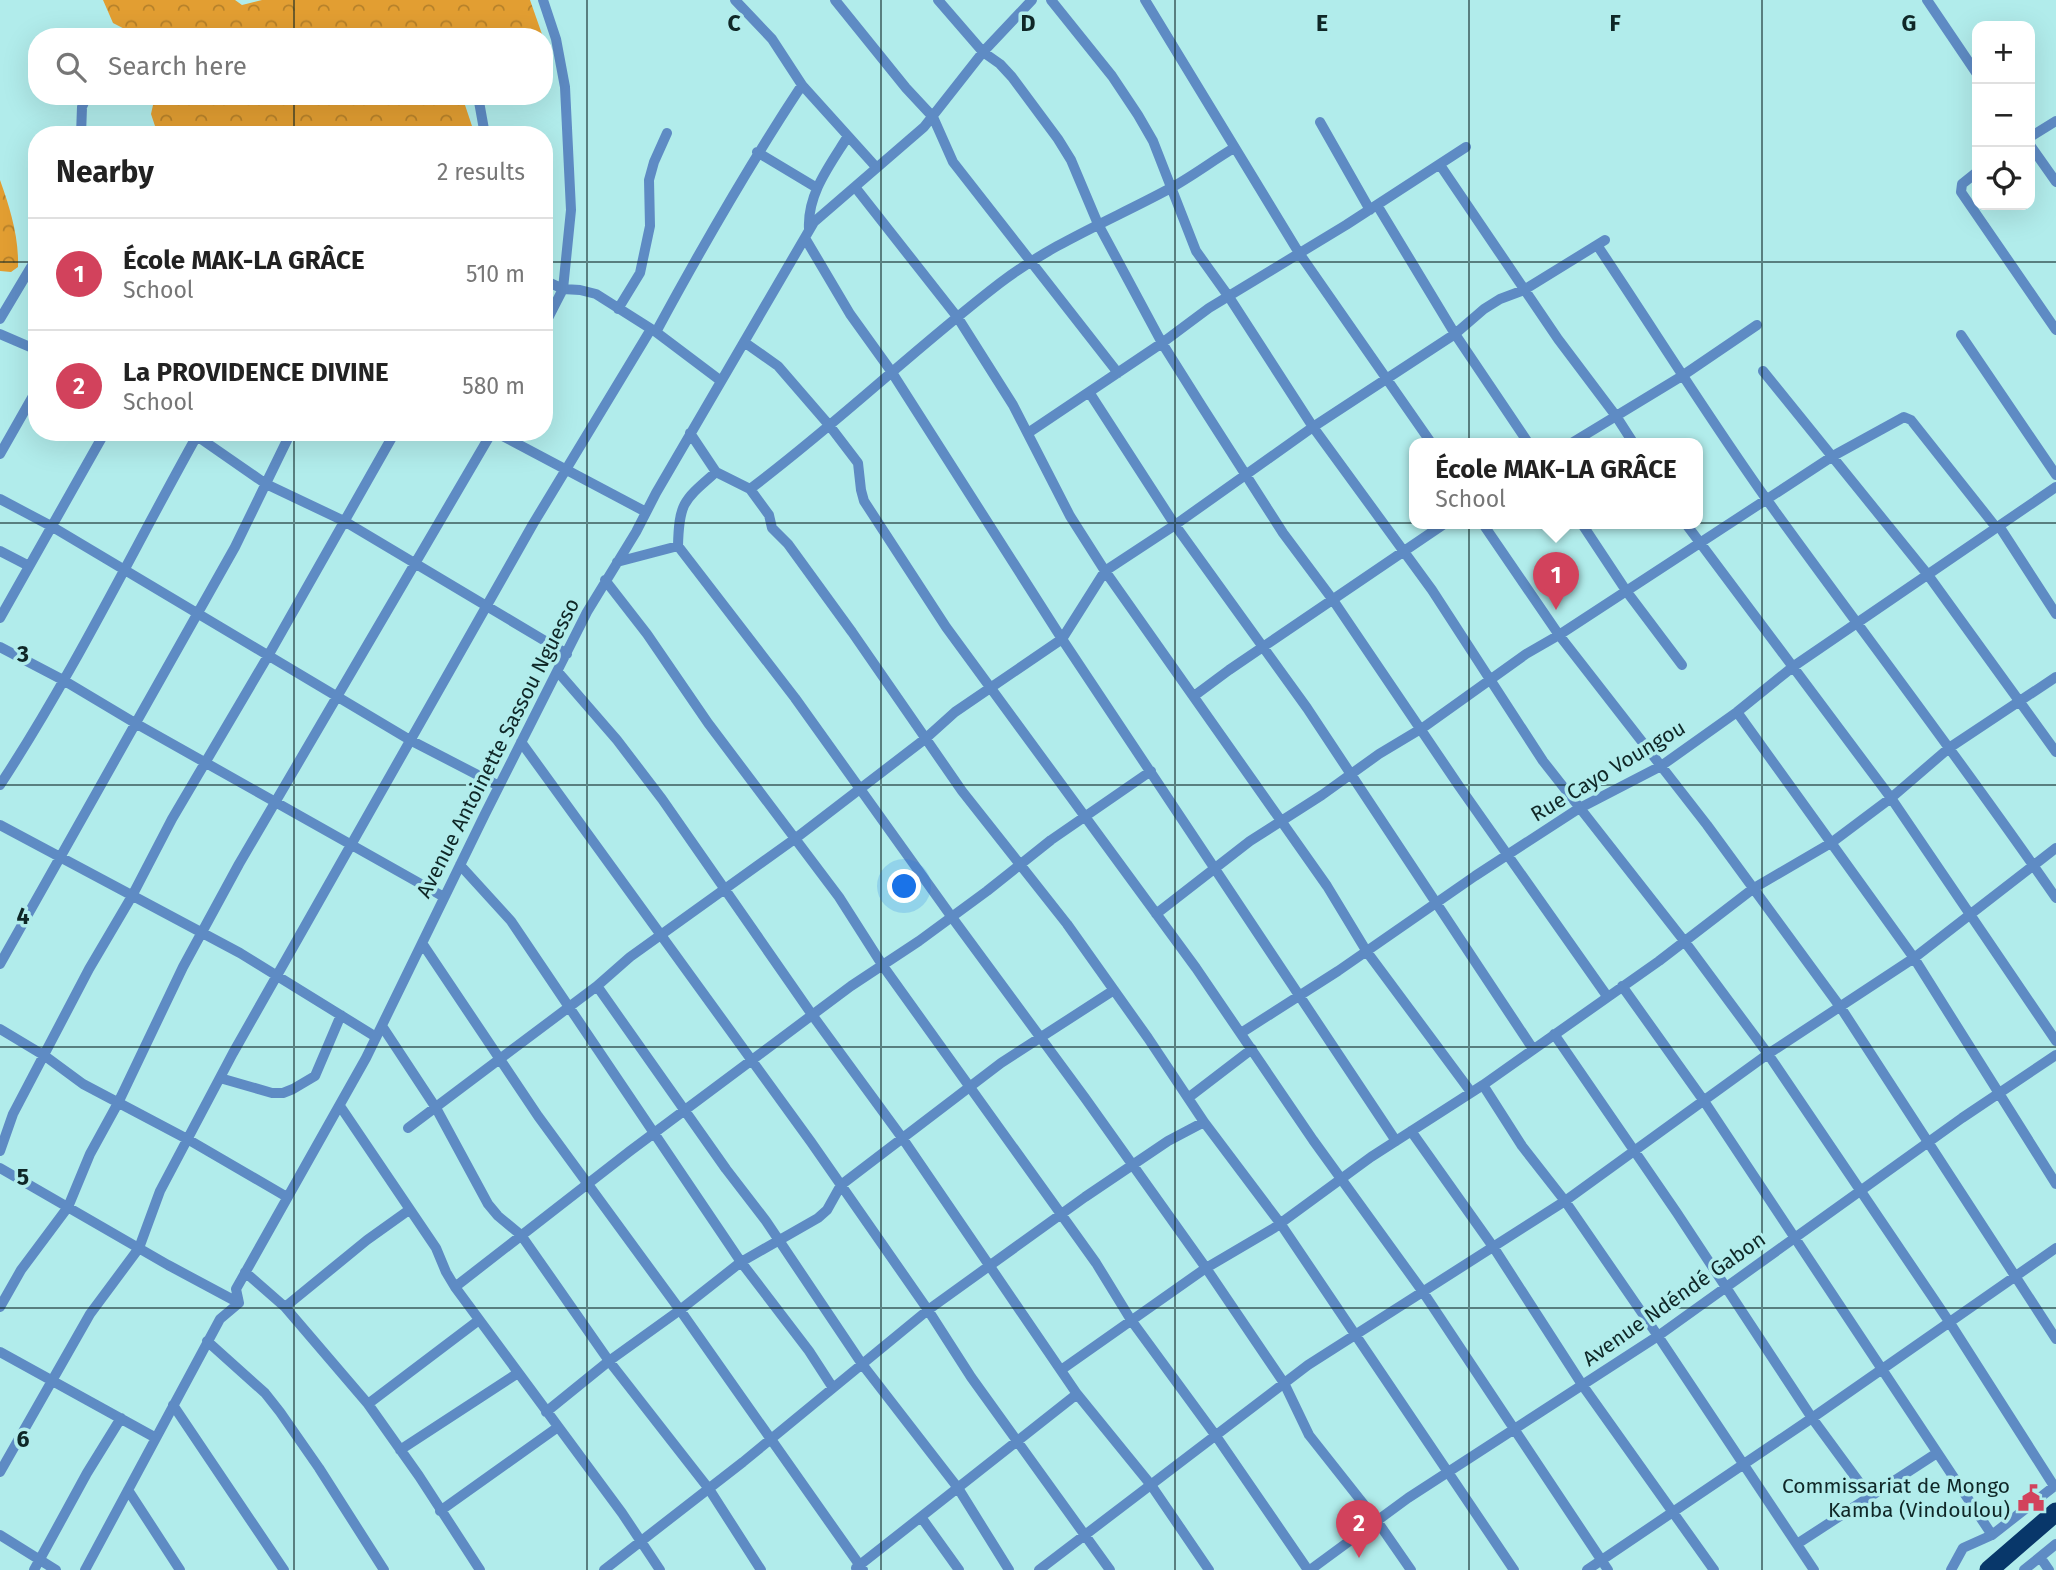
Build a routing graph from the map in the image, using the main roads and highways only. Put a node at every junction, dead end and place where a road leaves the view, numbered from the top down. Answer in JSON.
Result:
{"nodes":[{"id":1,"x":2056,"y":1512,"type":"edge"},
{"id":2,"x":1989,"y":1570,"type":"edge"}],
"edges":[{"from":1,"to":2,"type":"highway"}]}
